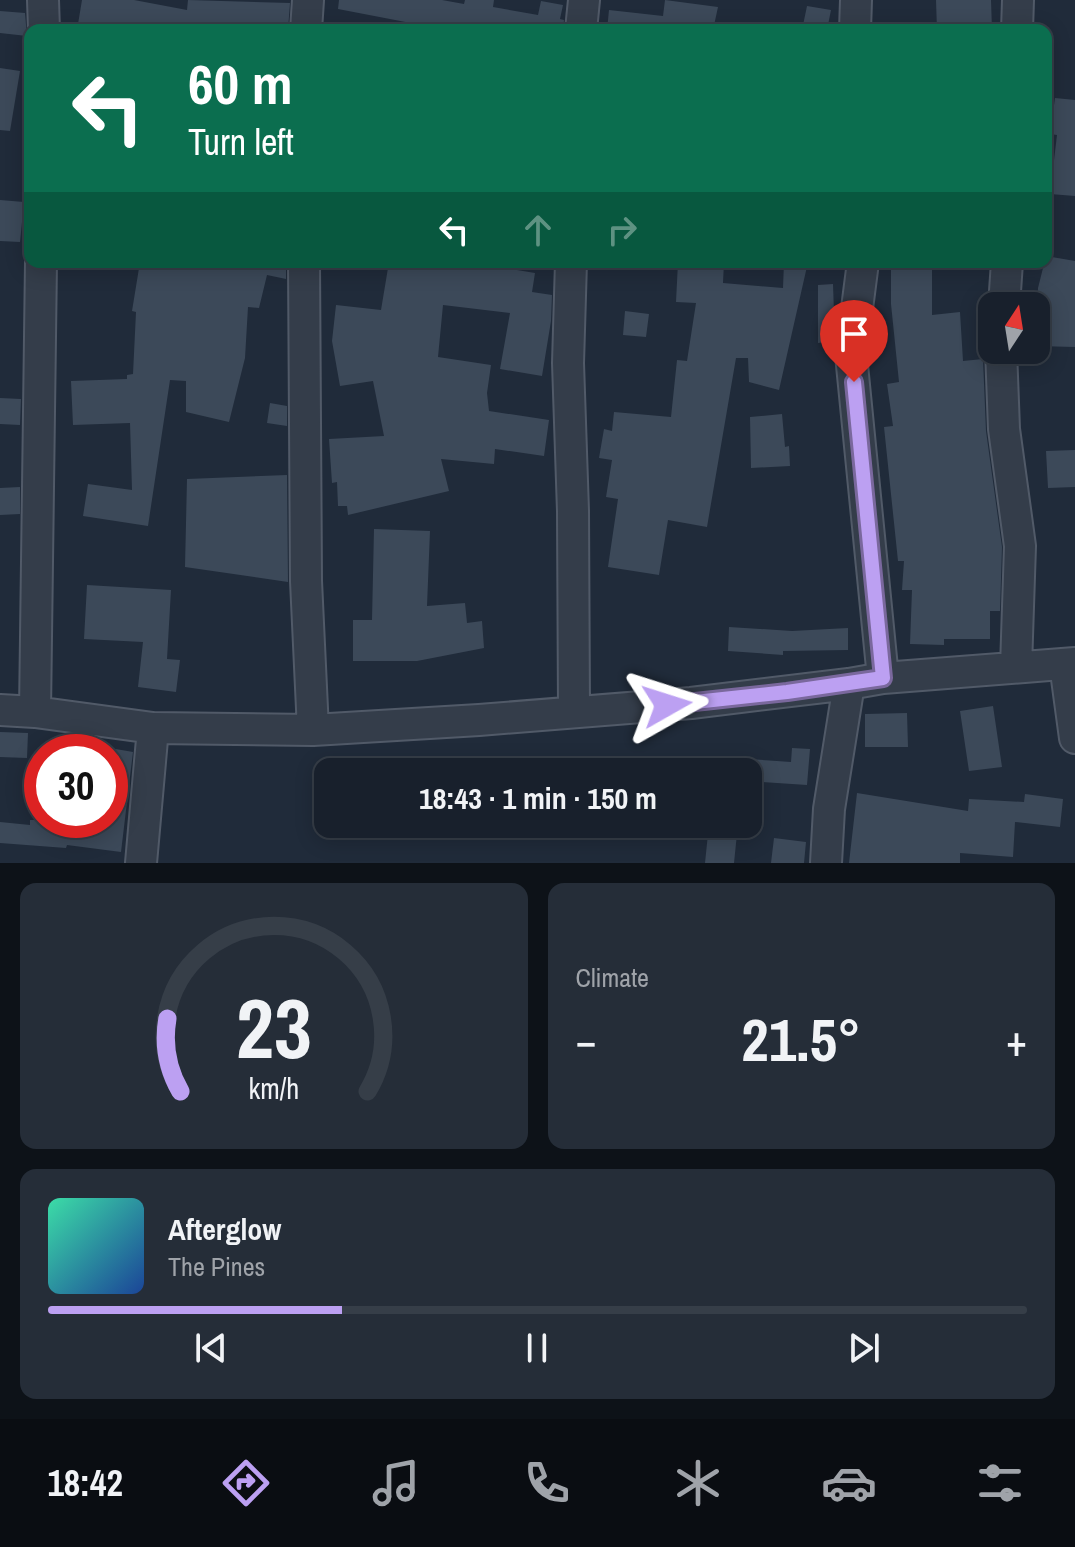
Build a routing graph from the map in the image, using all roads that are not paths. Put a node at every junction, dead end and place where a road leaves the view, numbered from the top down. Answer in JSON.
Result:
{"nodes":[{"id":1,"x":43,"y":0,"type":"edge"},
{"id":2,"x":308,"y":0,"type":"edge"},
{"id":3,"x":584,"y":0,"type":"edge"},
{"id":4,"x":856,"y":0,"type":"edge"},
{"id":5,"x":1018,"y":0,"type":"edge"},
{"id":6,"x":44,"y":24,"type":"edge"},
{"id":7,"x":306,"y":24,"type":"edge"},
{"id":8,"x":582,"y":24,"type":"edge"},
{"id":9,"x":855,"y":24,"type":"edge"},
{"id":10,"x":1017,"y":24,"type":"edge"},
{"id":11,"x":41,"y":268,"type":"edge"},
{"id":12,"x":304,"y":268,"type":"edge"},
{"id":13,"x":571,"y":268,"type":"edge"},
{"id":14,"x":862,"y":268,"type":"edge"},
{"id":15,"x":1007,"y":268,"type":"edge"},
{"id":16,"x":1005,"y":292,"type":"edge"},
{"id":17,"x":1002,"y":364,"type":"edge"},
{"id":18,"x":1070,"y":663,"type":"edge"},
{"id":19,"x":1016,"y":667,"type":"junction"},
{"id":20,"x":883,"y":678,"type":"junction"},
{"id":21,"x":849,"y":684,"type":"junction"},
{"id":22,"x":0,"y":710,"type":"edge"},
{"id":23,"x":574,"y":711,"type":"junction"},
{"id":24,"x":35,"y":712,"type":"junction"},
{"id":25,"x":153,"y":728,"type":"junction"},
{"id":26,"x":313,"y":730,"type":"junction"},
{"id":27,"x":1075,"y":738,"type":"edge"},
{"id":28,"x":141,"y":863,"type":"edge"},
{"id":29,"x":826,"y":863,"type":"edge"}],
"edges":[{"from":1,"to":6,"type":"street"},
{"from":2,"to":7,"type":"street"},
{"from":3,"to":8,"type":"street"},
{"from":4,"to":9,"type":"street"},
{"from":5,"to":10,"type":"street"},
{"from":11,"to":24,"type":"street"},
{"from":12,"to":26,"type":"street"},
{"from":13,"to":23,"type":"street"},
{"from":14,"to":20,"type":"street"},
{"from":15,"to":16,"type":"street"},
{"from":17,"to":19,"type":"street"},
{"from":18,"to":19,"type":"street"},
{"from":18,"to":27,"type":"street"},
{"from":19,"to":20,"type":"street"},
{"from":20,"to":21,"type":"street"},
{"from":21,"to":23,"type":"street"},
{"from":21,"to":29,"type":"street"},
{"from":22,"to":24,"type":"street"},
{"from":23,"to":26,"type":"street"},
{"from":24,"to":25,"type":"street"},
{"from":25,"to":26,"type":"street"},
{"from":25,"to":28,"type":"street"}]}
